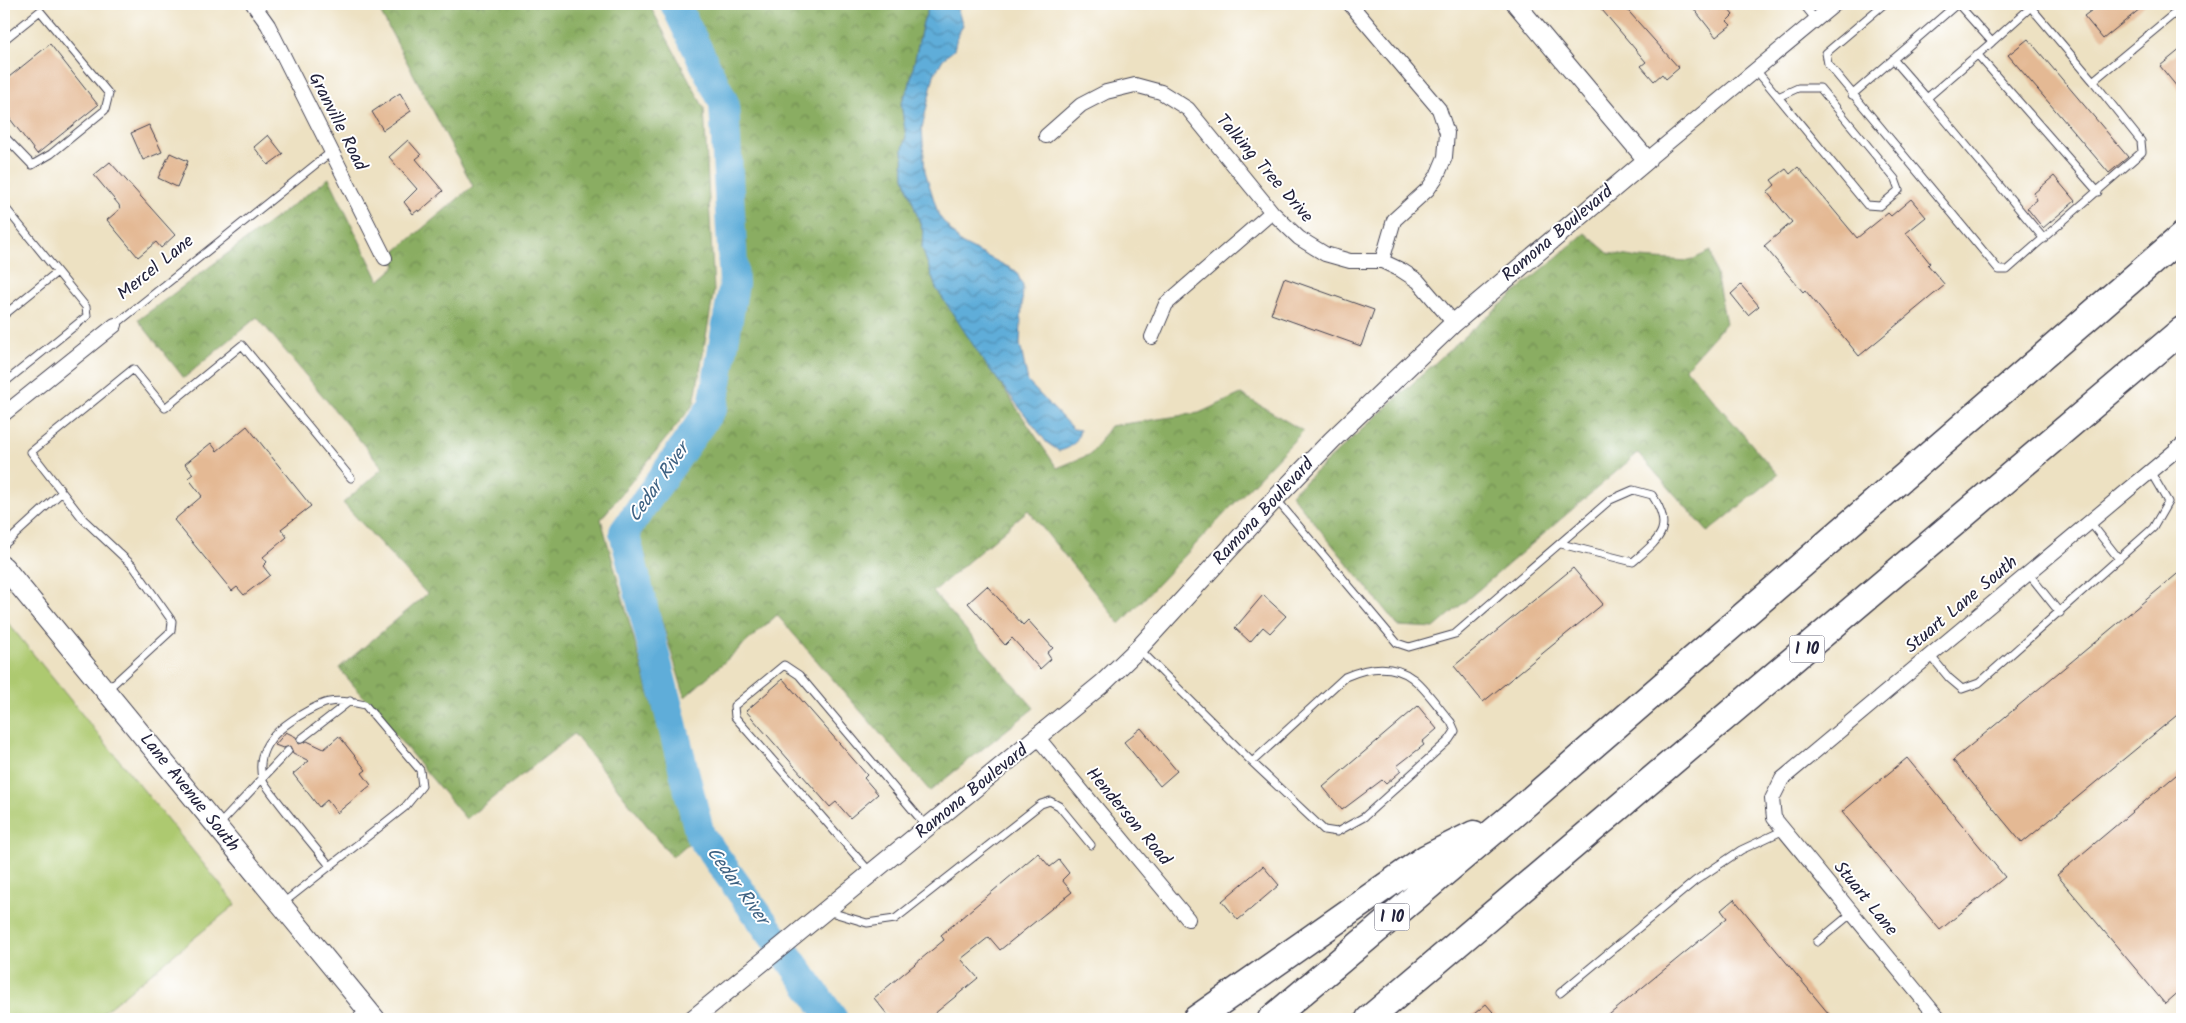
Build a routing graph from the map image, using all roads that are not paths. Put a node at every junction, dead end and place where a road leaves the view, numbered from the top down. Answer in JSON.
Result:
{"nodes":[{"id":1,"x":253,"y":4,"type":"edge"},
{"id":2,"x":1350,"y":4,"type":"edge"},
{"id":3,"x":1516,"y":4,"type":"edge"},
{"id":4,"x":1803,"y":4,"type":"edge"},
{"id":5,"x":1835,"y":4,"type":"edge"},
{"id":6,"x":1884,"y":4,"type":"edge"},
{"id":7,"x":1958,"y":4,"type":"edge"},
{"id":8,"x":2177,"y":4,"type":"edge"},
{"id":9,"x":2030,"y":5,"type":"edge"},
{"id":10,"x":1816,"y":20,"type":"junction"},
{"id":11,"x":4,"y":40,"type":"edge"},
{"id":12,"x":1992,"y":42,"type":"junction"},
{"id":13,"x":1977,"y":54,"type":"junction"},
{"id":14,"x":1893,"y":59,"type":"junction"},
{"id":15,"x":1756,"y":70,"type":"junction"},
{"id":16,"x":2093,"y":81,"type":"junction"},
{"id":17,"x":1852,"y":95,"type":"junction"},
{"id":18,"x":1778,"y":97,"type":"junction"},
{"id":19,"x":1927,"y":98,"type":"junction"},
{"id":20,"x":4,"y":136,"type":"edge"},
{"id":21,"x":1046,"y":136,"type":"dead end"},
{"id":22,"x":331,"y":152,"type":"junction"},
{"id":23,"x":1647,"y":160,"type":"junction"},
{"id":24,"x":2098,"y":192,"type":"junction"},
{"id":25,"x":4,"y":206,"type":"edge"},
{"id":26,"x":1272,"y":212,"type":"junction"},
{"id":27,"x":2182,"y":236,"type":"edge"},
{"id":28,"x":2044,"y":239,"type":"junction"},
{"id":29,"x":385,"y":258,"type":"dead end"},
{"id":30,"x":1382,"y":261,"type":"junction"},
{"id":31,"x":57,"y":272,"type":"junction"},
{"id":32,"x":4,"y":315,"type":"edge"},
{"id":33,"x":1454,"y":323,"type":"junction"},
{"id":34,"x":115,"y":325,"type":"joint"},
{"id":35,"x":2182,"y":330,"type":"edge"},
{"id":36,"x":1152,"y":337,"type":"dead end"},
{"id":37,"x":4,"y":383,"type":"edge"},
{"id":38,"x":4,"y":414,"type":"edge"},
{"id":39,"x":2182,"y":445,"type":"edge"},
{"id":40,"x":2150,"y":472,"type":"junction"},
{"id":41,"x":351,"y":478,"type":"dead end"},
{"id":42,"x":62,"y":492,"type":"junction"},
{"id":43,"x":1276,"y":498,"type":"junction"},
{"id":44,"x":2090,"y":522,"type":"junction"},
{"id":45,"x":4,"y":544,"type":"edge"},
{"id":46,"x":1561,"y":544,"type":"junction"},
{"id":47,"x":2119,"y":559,"type":"junction"},
{"id":48,"x":4,"y":567,"type":"edge"},
{"id":49,"x":2028,"y":573,"type":"junction"},
{"id":50,"x":2060,"y":613,"type":"junction"},
{"id":51,"x":1139,"y":648,"type":"junction"},
{"id":52,"x":1930,"y":655,"type":"junction"},
{"id":53,"x":105,"y":691,"type":"junction"},
{"id":54,"x":350,"y":701,"type":"junction"},
{"id":55,"x":1038,"y":738,"type":"junction"},
{"id":56,"x":301,"y":739,"type":"dead end"},
{"id":57,"x":288,"y":751,"type":"dead end"},
{"id":58,"x":1252,"y":762,"type":"junction"},
{"id":59,"x":262,"y":780,"type":"junction"},
{"id":60,"x":1772,"y":799,"type":"joint"},
{"id":61,"x":1513,"y":815,"type":"junction"},
{"id":62,"x":217,"y":827,"type":"junction"},
{"id":63,"x":928,"y":828,"type":"junction"},
{"id":64,"x":1784,"y":830,"type":"junction"},
{"id":65,"x":1091,"y":845,"type":"dead end"},
{"id":66,"x":330,"y":866,"type":"junction"},
{"id":67,"x":872,"y":874,"type":"junction"},
{"id":68,"x":281,"y":904,"type":"junction"},
{"id":69,"x":827,"y":911,"type":"junction"},
{"id":70,"x":1852,"y":913,"type":"junction"},
{"id":71,"x":1188,"y":920,"type":"dead end"},
{"id":72,"x":1817,"y":942,"type":"dead end"},
{"id":73,"x":1431,"y":967,"type":"junction"},
{"id":74,"x":1560,"y":993,"type":"dead end"},
{"id":75,"x":365,"y":1016,"type":"edge"},
{"id":76,"x":693,"y":1019,"type":"edge"},
{"id":77,"x":1196,"y":1019,"type":"edge"},
{"id":78,"x":1271,"y":1019,"type":"edge"},
{"id":79,"x":1370,"y":1019,"type":"edge"},
{"id":80,"x":1381,"y":1019,"type":"edge"},
{"id":81,"x":1939,"y":1019,"type":"edge"}],
"edges":[{"from":1,"to":22,"type":"street","name":"Granville Road"},
{"from":2,"to":30,"type":"street"},
{"from":3,"to":23,"type":"street"},
{"from":4,"to":10,"type":"lane"},
{"from":5,"to":10,"type":"street","name":"Ramona Boulevard"},
{"from":6,"to":17,"type":"lane"},
{"from":7,"to":12,"type":"lane"},
{"from":7,"to":14,"type":"lane"},
{"from":8,"to":16,"type":"lane"},
{"from":9,"to":12,"type":"lane"},
{"from":9,"to":16,"type":"lane"},
{"from":10,"to":15,"type":"street","name":"Ramona Boulevard"},
{"from":11,"to":20,"type":"lane"},
{"from":12,"to":13,"type":"lane"},
{"from":13,"to":19,"type":"lane"},
{"from":13,"to":24,"type":"lane"},
{"from":14,"to":17,"type":"lane"},
{"from":14,"to":19,"type":"lane"},
{"from":15,"to":18,"type":"lane"},
{"from":15,"to":23,"type":"street","name":"Ramona Boulevard"},
{"from":16,"to":24,"type":"lane"},
{"from":17,"to":28,"type":"lane"},
{"from":18,"to":18,"type":"lane"},
{"from":19,"to":28,"type":"lane"},
{"from":21,"to":26,"type":"street","name":"Talking Tree Drive"},
{"from":22,"to":29,"type":"street","name":"Granville Road"},
{"from":22,"to":34,"type":"lane","name":"Mercel Lane"},
{"from":23,"to":33,"type":"street","name":"Ramona Boulevard"},
{"from":24,"to":28,"type":"lane"},
{"from":25,"to":31,"type":"lane"},
{"from":26,"to":30,"type":"street","name":"Talking Tree Drive"},
{"from":26,"to":36,"type":"street"},
{"from":27,"to":61,"type":"highway","number":"I 10"},
{"from":30,"to":33,"type":"street","name":"Talking Tree Drive"},
{"from":31,"to":32,"type":"lane"},
{"from":31,"to":37,"type":"lane"},
{"from":33,"to":43,"type":"street","name":"Ramona Boulevard"},
{"from":34,"to":38,"type":"street","name":"Mercel Lane"},
{"from":35,"to":73,"type":"highway","number":"I 10"},
{"from":39,"to":40,"type":"street","name":"Stuart Lane South"},
{"from":40,"to":44,"type":"street","name":"Stuart Lane South"},
{"from":40,"to":47,"type":"lane"},
{"from":41,"to":42,"type":"lane"},
{"from":42,"to":45,"type":"lane"},
{"from":42,"to":53,"type":"lane"},
{"from":43,"to":46,"type":"lane"},
{"from":43,"to":51,"type":"street","name":"Ramona Boulevard"},
{"from":44,"to":47,"type":"lane"},
{"from":44,"to":49,"type":"street","name":"Stuart Lane South"},
{"from":46,"to":46,"type":"lane"},
{"from":47,"to":50,"type":"lane"},
{"from":48,"to":53,"type":"main road","name":"Lane Avenue South"},
{"from":49,"to":50,"type":"lane"},
{"from":49,"to":52,"type":"street","name":"Stuart Lane South"},
{"from":50,"to":52,"type":"lane"},
{"from":51,"to":55,"type":"street","name":"Ramona Boulevard"},
{"from":51,"to":58,"type":"lane"},
{"from":52,"to":60,"type":"street","name":"Stuart Lane South"},
{"from":53,"to":62,"type":"main road","name":"Lane Avenue South"},
{"from":54,"to":56,"type":"lane"},
{"from":54,"to":59,"type":"lane"},
{"from":54,"to":66,"type":"lane"},
{"from":55,"to":63,"type":"street","name":"Ramona Boulevard"},
{"from":55,"to":71,"type":"street","name":"Henderson Road"},
{"from":57,"to":59,"type":"lane"},
{"from":58,"to":58,"type":"lane"},
{"from":59,"to":62,"type":"lane"},
{"from":59,"to":66,"type":"lane"},
{"from":60,"to":64,"type":"street","name":"Stuart Lane"},
{"from":61,"to":77,"type":"highway"},
{"from":61,"to":78,"type":"highway","number":"I 10"},
{"from":62,"to":68,"type":"main road","name":"Lane Avenue South"},
{"from":63,"to":67,"type":"street","name":"Ramona Boulevard"},
{"from":63,"to":67,"type":"lane"},
{"from":64,"to":70,"type":"street","name":"Stuart Lane"},
{"from":64,"to":74,"type":"lane"},
{"from":65,"to":69,"type":"lane"},
{"from":66,"to":68,"type":"lane"},
{"from":67,"to":69,"type":"street","name":"Ramona Boulevard"},
{"from":68,"to":75,"type":"main road","name":"Lane Avenue South"},
{"from":69,"to":76,"type":"street","name":"Ramona Boulevard"},
{"from":70,"to":72,"type":"lane"},
{"from":70,"to":81,"type":"street","name":"Stuart Lane"},
{"from":73,"to":79,"type":"highway","number":"I 10"},
{"from":73,"to":80,"type":"highway"}]}
